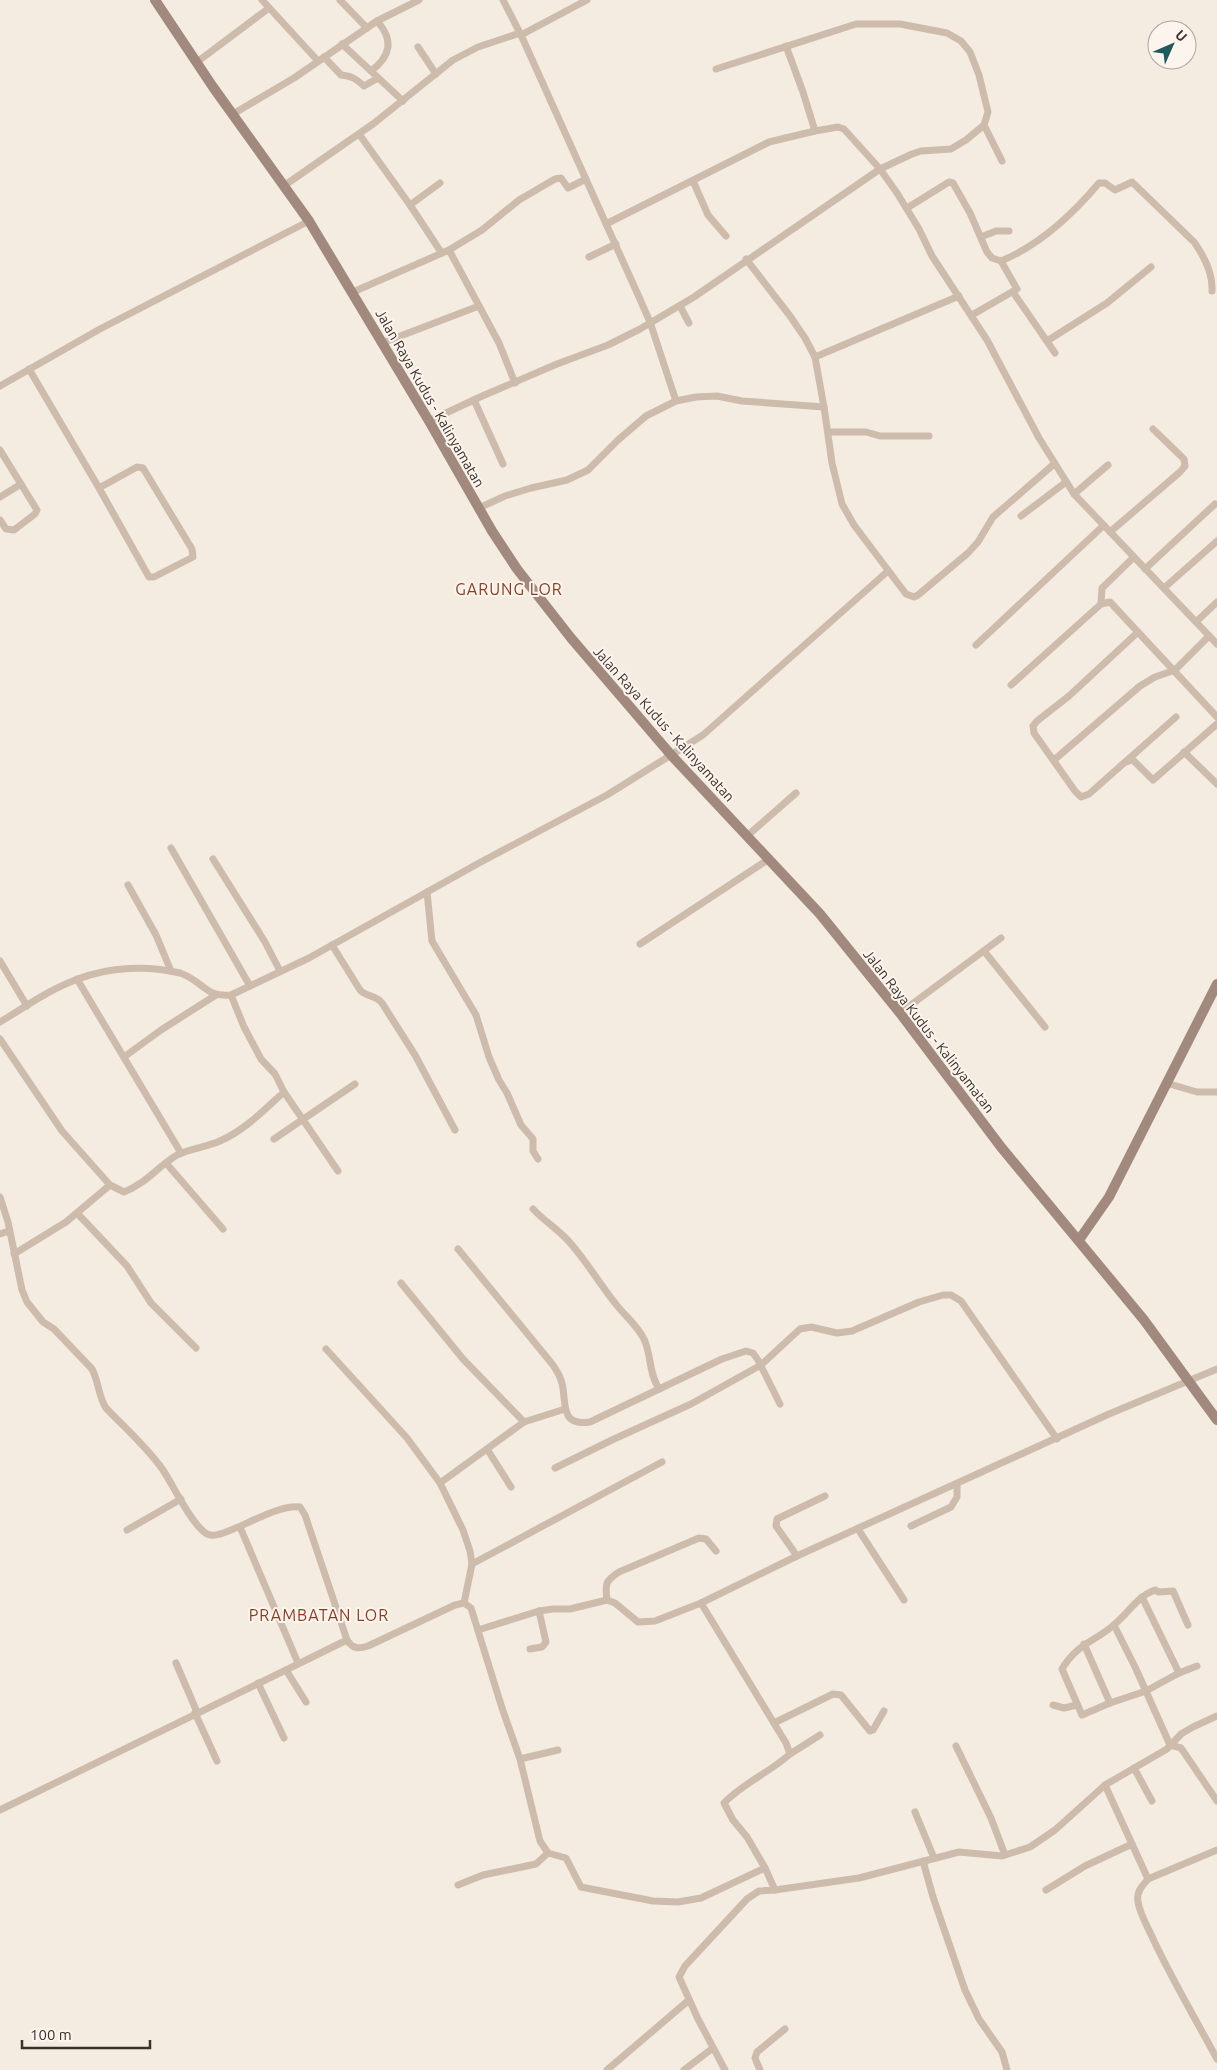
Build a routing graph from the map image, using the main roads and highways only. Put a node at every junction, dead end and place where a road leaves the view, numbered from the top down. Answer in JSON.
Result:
{"nodes":[{"id":1,"x":155,"y":0,"type":"edge"},
{"id":2,"x":1217,"y":984,"type":"edge"},
{"id":3,"x":1079,"y":1240,"type":"junction"},
{"id":4,"x":1217,"y":1420,"type":"edge"}],
"edges":[{"from":1,"to":3,"type":"main road","name":"Jalan Raya Kudus - Kalinyamatan"},
{"from":2,"to":3,"type":"main road"},
{"from":3,"to":4,"type":"main road","name":"Jalan Raya Kudus - Kalinyamatan"}]}
